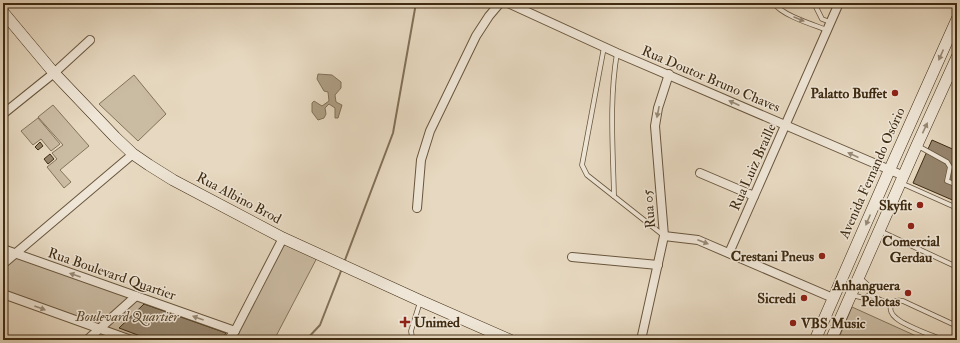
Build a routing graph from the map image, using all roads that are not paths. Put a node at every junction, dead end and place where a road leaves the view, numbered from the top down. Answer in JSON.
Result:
{"nodes":[{"id":1,"x":500,"y":3,"type":"edge"},
{"id":2,"x":508,"y":3,"type":"edge"},
{"id":3,"x":774,"y":3,"type":"edge"},
{"id":4,"x":814,"y":3,"type":"edge"},
{"id":5,"x":839,"y":3,"type":"edge"},
{"id":6,"x":3,"y":12,"type":"edge"},
{"id":7,"x":957,"y":19,"type":"edge"},
{"id":8,"x":829,"y":26,"type":"junction"},
{"id":9,"x":90,"y":40,"type":"dead end"},
{"id":10,"x":604,"y":47,"type":"junction"},
{"id":11,"x":617,"y":53,"type":"junction"},
{"id":12,"x":957,"y":57,"type":"edge"},
{"id":13,"x":54,"y":73,"type":"junction"},
{"id":14,"x":669,"y":74,"type":"junction"},
{"id":15,"x":3,"y":114,"type":"edge"},
{"id":16,"x":785,"y":125,"type":"junction"},
{"id":17,"x":917,"y":145,"type":"junction"},
{"id":18,"x":133,"y":154,"type":"junction"},
{"id":19,"x":889,"y":171,"type":"junction"},
{"id":20,"x":700,"y":173,"type":"dead end"},
{"id":21,"x":902,"y":180,"type":"junction"},
{"id":22,"x":957,"y":184,"type":"edge"},
{"id":23,"x":614,"y":196,"type":"junction"},
{"id":24,"x":754,"y":196,"type":"junction"},
{"id":25,"x":417,"y":208,"type":"dead end"},
{"id":26,"x":957,"y":208,"type":"edge"},
{"id":27,"x":880,"y":231,"type":"junction"},
{"id":28,"x":664,"y":236,"type":"junction"},
{"id":29,"x":283,"y":238,"type":"junction"},
{"id":30,"x":3,"y":249,"type":"edge"},
{"id":31,"x":729,"y":253,"type":"junction"},
{"id":32,"x":15,"y":254,"type":"junction"},
{"id":33,"x":572,"y":257,"type":"dead end"},
{"id":34,"x":3,"y":264,"type":"edge"},
{"id":35,"x":658,"y":264,"type":"junction"},
{"id":36,"x":957,"y":267,"type":"edge"},
{"id":37,"x":860,"y":277,"type":"junction"},
{"id":38,"x":3,"y":294,"type":"edge"},
{"id":39,"x":851,"y":295,"type":"junction"},
{"id":40,"x":870,"y":295,"type":"junction"},
{"id":41,"x":136,"y":296,"type":"junction"},
{"id":42,"x":833,"y":298,"type":"junction"},
{"id":43,"x":421,"y":301,"type":"junction"},
{"id":44,"x":891,"y":305,"type":"junction"},
{"id":45,"x":957,"y":326,"type":"edge"},
{"id":46,"x":100,"y":329,"type":"junction"},
{"id":47,"x":235,"y":332,"type":"junction"},
{"id":48,"x":87,"y":340,"type":"edge"},
{"id":49,"x":131,"y":340,"type":"edge"},
{"id":50,"x":228,"y":340,"type":"edge"},
{"id":51,"x":416,"y":340,"type":"edge"},
{"id":52,"x":510,"y":340,"type":"edge"},
{"id":53,"x":641,"y":340,"type":"edge"},
{"id":54,"x":815,"y":340,"type":"edge"},
{"id":55,"x":831,"y":340,"type":"edge"},
{"id":56,"x":943,"y":340,"type":"edge"}],
"edges":[{"from":1,"to":25,"type":"street"},
{"from":2,"to":10,"type":"street","name":"Rua Doutor Bruno Chaves"},
{"from":3,"to":8,"type":"lane","one_way":true},
{"from":4,"to":8,"type":"lane"},
{"from":5,"to":8,"type":"street","name":"Rua Luiz Braille"},
{"from":6,"to":13,"type":"main road","name":"Rua Albino Brod"},
{"from":7,"to":19,"type":"main road","name":"Avenida Fernando Osório","one_way":true},
{"from":8,"to":16,"type":"street","name":"Rua Luiz Braille"},
{"from":9,"to":13,"type":"street"},
{"from":10,"to":11,"type":"street","name":"Rua Doutor Bruno Chaves"},
{"from":10,"to":23,"type":"lane"},
{"from":11,"to":14,"type":"street","name":"Rua Doutor Bruno Chaves"},
{"from":11,"to":23,"type":"lane"},
{"from":17,"to":12,"type":"main road","one_way":true},
{"from":13,"to":15,"type":"street"},
{"from":13,"to":18,"type":"main road","name":"Rua Albino Brod"},
{"from":16,"to":14,"type":"street","name":"Rua Doutor Bruno Chaves","one_way":true},
{"from":14,"to":28,"type":"street","name":"Rua 05","one_way":true},
{"from":19,"to":16,"type":"street","name":"Rua Doutor Bruno Chaves","one_way":true},
{"from":16,"to":24,"type":"street","name":"Rua Luiz Braille"},
{"from":17,"to":21,"type":"main road"},
{"from":17,"to":22,"type":"lane"},
{"from":18,"to":29,"type":"main road","name":"Rua Albino Brod"},
{"from":18,"to":32,"type":"street"},
{"from":19,"to":21,"type":"street","name":"Rua Doutor Bruno Chaves"},
{"from":19,"to":42,"type":"main road","name":"Avenida Fernando Osório","one_way":true},
{"from":20,"to":24,"type":"street"},
{"from":21,"to":26,"type":"lane"},
{"from":21,"to":27,"type":"main road"},
{"from":23,"to":28,"type":"lane"},
{"from":24,"to":31,"type":"street","name":"Rua Luiz Braille"},
{"from":27,"to":36,"type":"lane"},
{"from":27,"to":37,"type":"main road"},
{"from":28,"to":31,"type":"street","one_way":true},
{"from":28,"to":35,"type":"street","name":"Rua 05"},
{"from":29,"to":43,"type":"main road","name":"Rua Albino Brod"},
{"from":29,"to":47,"type":"street"},
{"from":30,"to":32,"type":"street","name":"Rua Boulevard Quartier"},
{"from":31,"to":42,"type":"street"},
{"from":32,"to":34,"type":"street"},
{"from":41,"to":32,"type":"street","name":"Rua Boulevard Quartier","one_way":true},
{"from":33,"to":35,"type":"street"},
{"from":35,"to":53,"type":"street","name":"Rua 05"},
{"from":37,"to":39,"type":"main road"},
{"from":37,"to":40,"type":"lane"},
{"from":38,"to":46,"type":"street","one_way":true},
{"from":39,"to":40,"type":"lane"},
{"from":39,"to":55,"type":"main road"},
{"from":40,"to":44,"type":"lane"},
{"from":41,"to":46,"type":"street"},
{"from":47,"to":41,"type":"street","name":"Rua Boulevard Quartier","one_way":true},
{"from":42,"to":54,"type":"main road","name":"Avenida Fernando Osório"},
{"from":43,"to":51,"type":"lane"},
{"from":43,"to":52,"type":"main road","name":"Rua Albino Brod"},
{"from":44,"to":45,"type":"lane"},
{"from":44,"to":56,"type":"lane"},
{"from":46,"to":48,"type":"street"},
{"from":46,"to":49,"type":"street"},
{"from":47,"to":50,"type":"street"}]}
